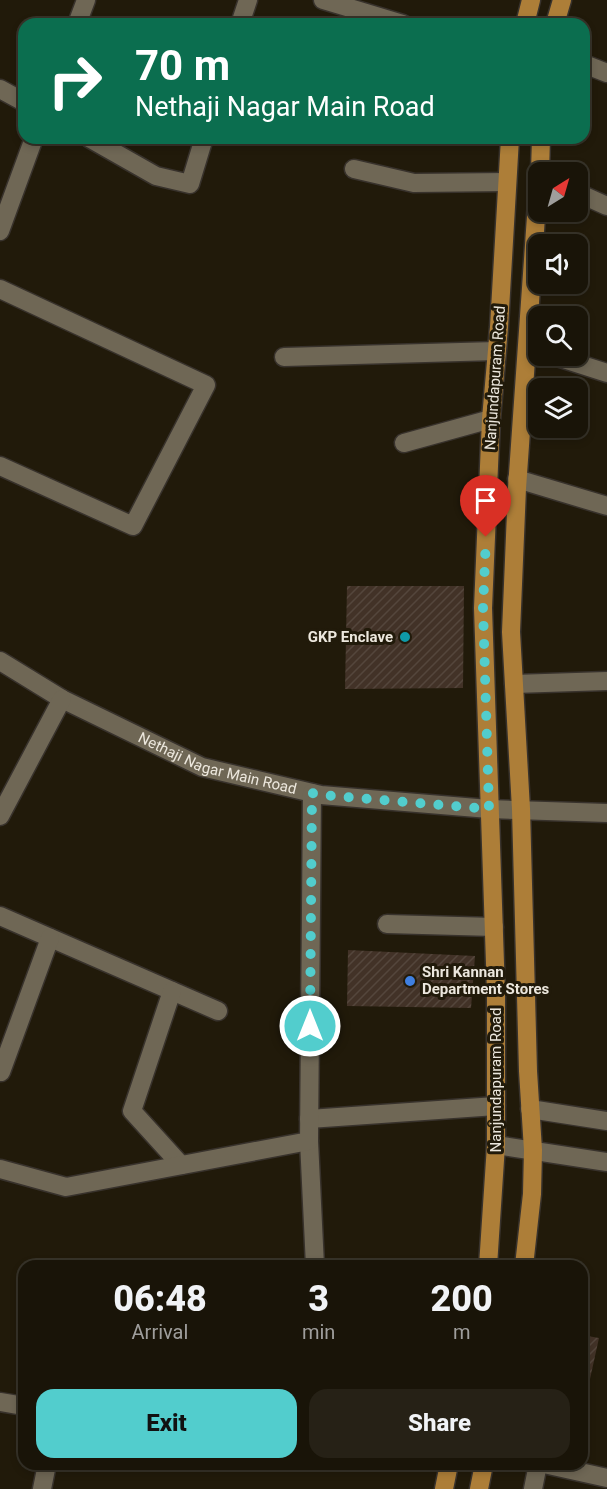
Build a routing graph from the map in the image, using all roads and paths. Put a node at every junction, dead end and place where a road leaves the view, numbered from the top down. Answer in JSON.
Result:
{"nodes":[{"id":1,"x":86,"y":0,"type":"edge"},
{"id":2,"x":248,"y":0,"type":"edge"},
{"id":3,"x":323,"y":0,"type":"edge"},
{"id":4,"x":531,"y":0,"type":"edge"},
{"id":5,"x":562,"y":0,"type":"edge"},
{"id":6,"x":79,"y":18,"type":"edge"},
{"id":7,"x":242,"y":18,"type":"edge"},
{"id":8,"x":383,"y":18,"type":"edge"},
{"id":9,"x":526,"y":18,"type":"edge"},
{"id":10,"x":557,"y":18,"type":"edge"},
{"id":11,"x":590,"y":66,"type":"edge"},
{"id":12,"x":607,"y":73,"type":"edge"},
{"id":13,"x":0,"y":89,"type":"edge"},
{"id":14,"x":18,"y":99,"type":"edge"},
{"id":15,"x":32,"y":144,"type":"edge"},
{"id":16,"x":100,"y":144,"type":"edge"},
{"id":17,"x":202,"y":144,"type":"edge"},
{"id":18,"x":510,"y":144,"type":"edge"},
{"id":19,"x":541,"y":144,"type":"edge"},
{"id":20,"x":540,"y":162,"type":"edge"},
{"id":21,"x":354,"y":169,"type":"dead end"},
{"id":22,"x":507,"y":182,"type":"junction"},
{"id":23,"x":588,"y":197,"type":"edge"},
{"id":24,"x":607,"y":206,"type":"edge"},
{"id":25,"x":537,"y":222,"type":"edge"},
{"id":26,"x":0,"y":231,"type":"edge"},
{"id":27,"x":0,"y":289,"type":"edge"},
{"id":28,"x":534,"y":306,"type":"edge"},
{"id":29,"x":496,"y":351,"type":"junction"},
{"id":30,"x":284,"y":357,"type":"dead end"},
{"id":31,"x":530,"y":366,"type":"edge"},
{"id":32,"x":585,"y":366,"type":"edge"},
{"id":33,"x":607,"y":373,"type":"edge"},
{"id":34,"x":491,"y":419,"type":"junction"},
{"id":35,"x":404,"y":443,"type":"dead end"},
{"id":36,"x":0,"y":466,"type":"edge"},
{"id":37,"x":517,"y":479,"type":"junction"},
{"id":38,"x":607,"y":506,"type":"edge"},
{"id":39,"x":0,"y":661,"type":"edge"},
{"id":40,"x":607,"y":681,"type":"edge"},
{"id":41,"x":514,"y":684,"type":"junction"},
{"id":42,"x":62,"y":699,"type":"junction"},
{"id":43,"x":312,"y":793,"type":"junction"},
{"id":44,"x":489,"y":809,"type":"junction"},
{"id":45,"x":521,"y":809,"type":"junction"},
{"id":46,"x":607,"y":813,"type":"edge"},
{"id":47,"x":0,"y":816,"type":"edge"},
{"id":48,"x":0,"y":916,"type":"edge"},
{"id":49,"x":387,"y":924,"type":"dead end"},
{"id":50,"x":494,"y":927,"type":"junction"},
{"id":51,"x":50,"y":938,"type":"junction"},
{"id":52,"x":172,"y":991,"type":"junction"},
{"id":53,"x":218,"y":1011,"type":"dead end"},
{"id":54,"x":1,"y":1072,"type":"edge"},
{"id":55,"x":496,"y":1106,"type":"junction"},
{"id":56,"x":530,"y":1108,"type":"junction"},
{"id":57,"x":309,"y":1119,"type":"junction"},
{"id":58,"x":607,"y":1120,"type":"edge"},
{"id":59,"x":309,"y":1142,"type":"junction"},
{"id":60,"x":496,"y":1145,"type":"junction"},
{"id":61,"x":533,"y":1150,"type":"junction"},
{"id":62,"x":607,"y":1162,"type":"edge"},
{"id":63,"x":181,"y":1165,"type":"junction"},
{"id":64,"x":0,"y":1169,"type":"edge"},
{"id":65,"x":315,"y":1260,"type":"edge"},
{"id":66,"x":488,"y":1260,"type":"edge"},
{"id":67,"x":525,"y":1260,"type":"edge"},
{"id":68,"x":0,"y":1402,"type":"edge"},
{"id":69,"x":18,"y":1405,"type":"edge"},
{"id":70,"x":46,"y":1470,"type":"edge"},
{"id":71,"x":448,"y":1470,"type":"edge"},
{"id":72,"x":483,"y":1470,"type":"edge"},
{"id":73,"x":537,"y":1470,"type":"edge"},
{"id":74,"x":571,"y":1470,"type":"edge"},
{"id":75,"x":607,"y":1478,"type":"edge"},
{"id":76,"x":42,"y":1489,"type":"edge"},
{"id":77,"x":444,"y":1489,"type":"edge"},
{"id":78,"x":479,"y":1489,"type":"edge"},
{"id":79,"x":532,"y":1489,"type":"edge"}],
"edges":[{"from":1,"to":6,"type":"street"},
{"from":2,"to":7,"type":"street"},
{"from":3,"to":8,"type":"street"},
{"from":4,"to":9,"type":"main road"},
{"from":5,"to":10,"type":"main road"},
{"from":11,"to":12,"type":"street"},
{"from":13,"to":14,"type":"street"},
{"from":15,"to":26,"type":"street"},
{"from":16,"to":17,"type":"street"},
{"from":18,"to":22,"type":"main road","name":"Nanjundapuram Road"},
{"from":19,"to":20,"type":"main road"},
{"from":21,"to":22,"type":"street"},
{"from":22,"to":29,"type":"main road","name":"Nanjundapuram Road"},
{"from":23,"to":24,"type":"street"},
{"from":25,"to":28,"type":"main road","name":"Nanjundapuram Road"},
{"from":27,"to":36,"type":"street"},
{"from":29,"to":30,"type":"street"},
{"from":29,"to":34,"type":"main road","name":"Nanjundapuram Road"},
{"from":31,"to":37,"type":"main road","name":"Nanjundapuram Road"},
{"from":32,"to":33,"type":"street"},
{"from":34,"to":35,"type":"street"},
{"from":34,"to":44,"type":"main road","name":"Nanjundapuram Road"},
{"from":37,"to":38,"type":"street"},
{"from":37,"to":41,"type":"main road","name":"Nanjundapuram Road"},
{"from":39,"to":42,"type":"street","name":"Nethaji Nagar Main Road"},
{"from":40,"to":41,"type":"street"},
{"from":41,"to":45,"type":"main road","name":"Nanjundapuram Road"},
{"from":42,"to":43,"type":"street","name":"Nethaji Nagar Main Road"},
{"from":42,"to":47,"type":"street"},
{"from":43,"to":44,"type":"street","name":"Nethaji Nagar Main Road"},
{"from":43,"to":57,"type":"street"},
{"from":44,"to":45,"type":"street","name":"Nethaji Nagar Main Road"},
{"from":44,"to":50,"type":"main road","name":"Nanjundapuram Road"},
{"from":45,"to":46,"type":"street","name":"Nethaji Nagar Main Road"},
{"from":45,"to":56,"type":"main road","name":"Nanjundapuram Road"},
{"from":48,"to":51,"type":"street"},
{"from":49,"to":50,"type":"street"},
{"from":50,"to":55,"type":"main road","name":"Nanjundapuram Road"},
{"from":51,"to":52,"type":"street"},
{"from":51,"to":54,"type":"street"},
{"from":52,"to":53,"type":"street"},
{"from":52,"to":63,"type":"street"},
{"from":55,"to":57,"type":"street"},
{"from":55,"to":60,"type":"main road","name":"Nanjundapuram Road"},
{"from":56,"to":58,"type":"street"},
{"from":56,"to":61,"type":"main road","name":"Nanjundapuram Road"},
{"from":57,"to":59,"type":"street"},
{"from":59,"to":63,"type":"street"},
{"from":59,"to":65,"type":"street"},
{"from":60,"to":61,"type":"street"},
{"from":60,"to":66,"type":"main road","name":"Nanjundapuram Road"},
{"from":61,"to":62,"type":"street"},
{"from":61,"to":67,"type":"main road","name":"Nanjundapuram Road"},
{"from":63,"to":64,"type":"street"},
{"from":68,"to":69,"type":"street"},
{"from":70,"to":76,"type":"street"},
{"from":71,"to":77,"type":"main road"},
{"from":72,"to":78,"type":"main road"},
{"from":73,"to":79,"type":"street"},
{"from":74,"to":75,"type":"street"}]}
